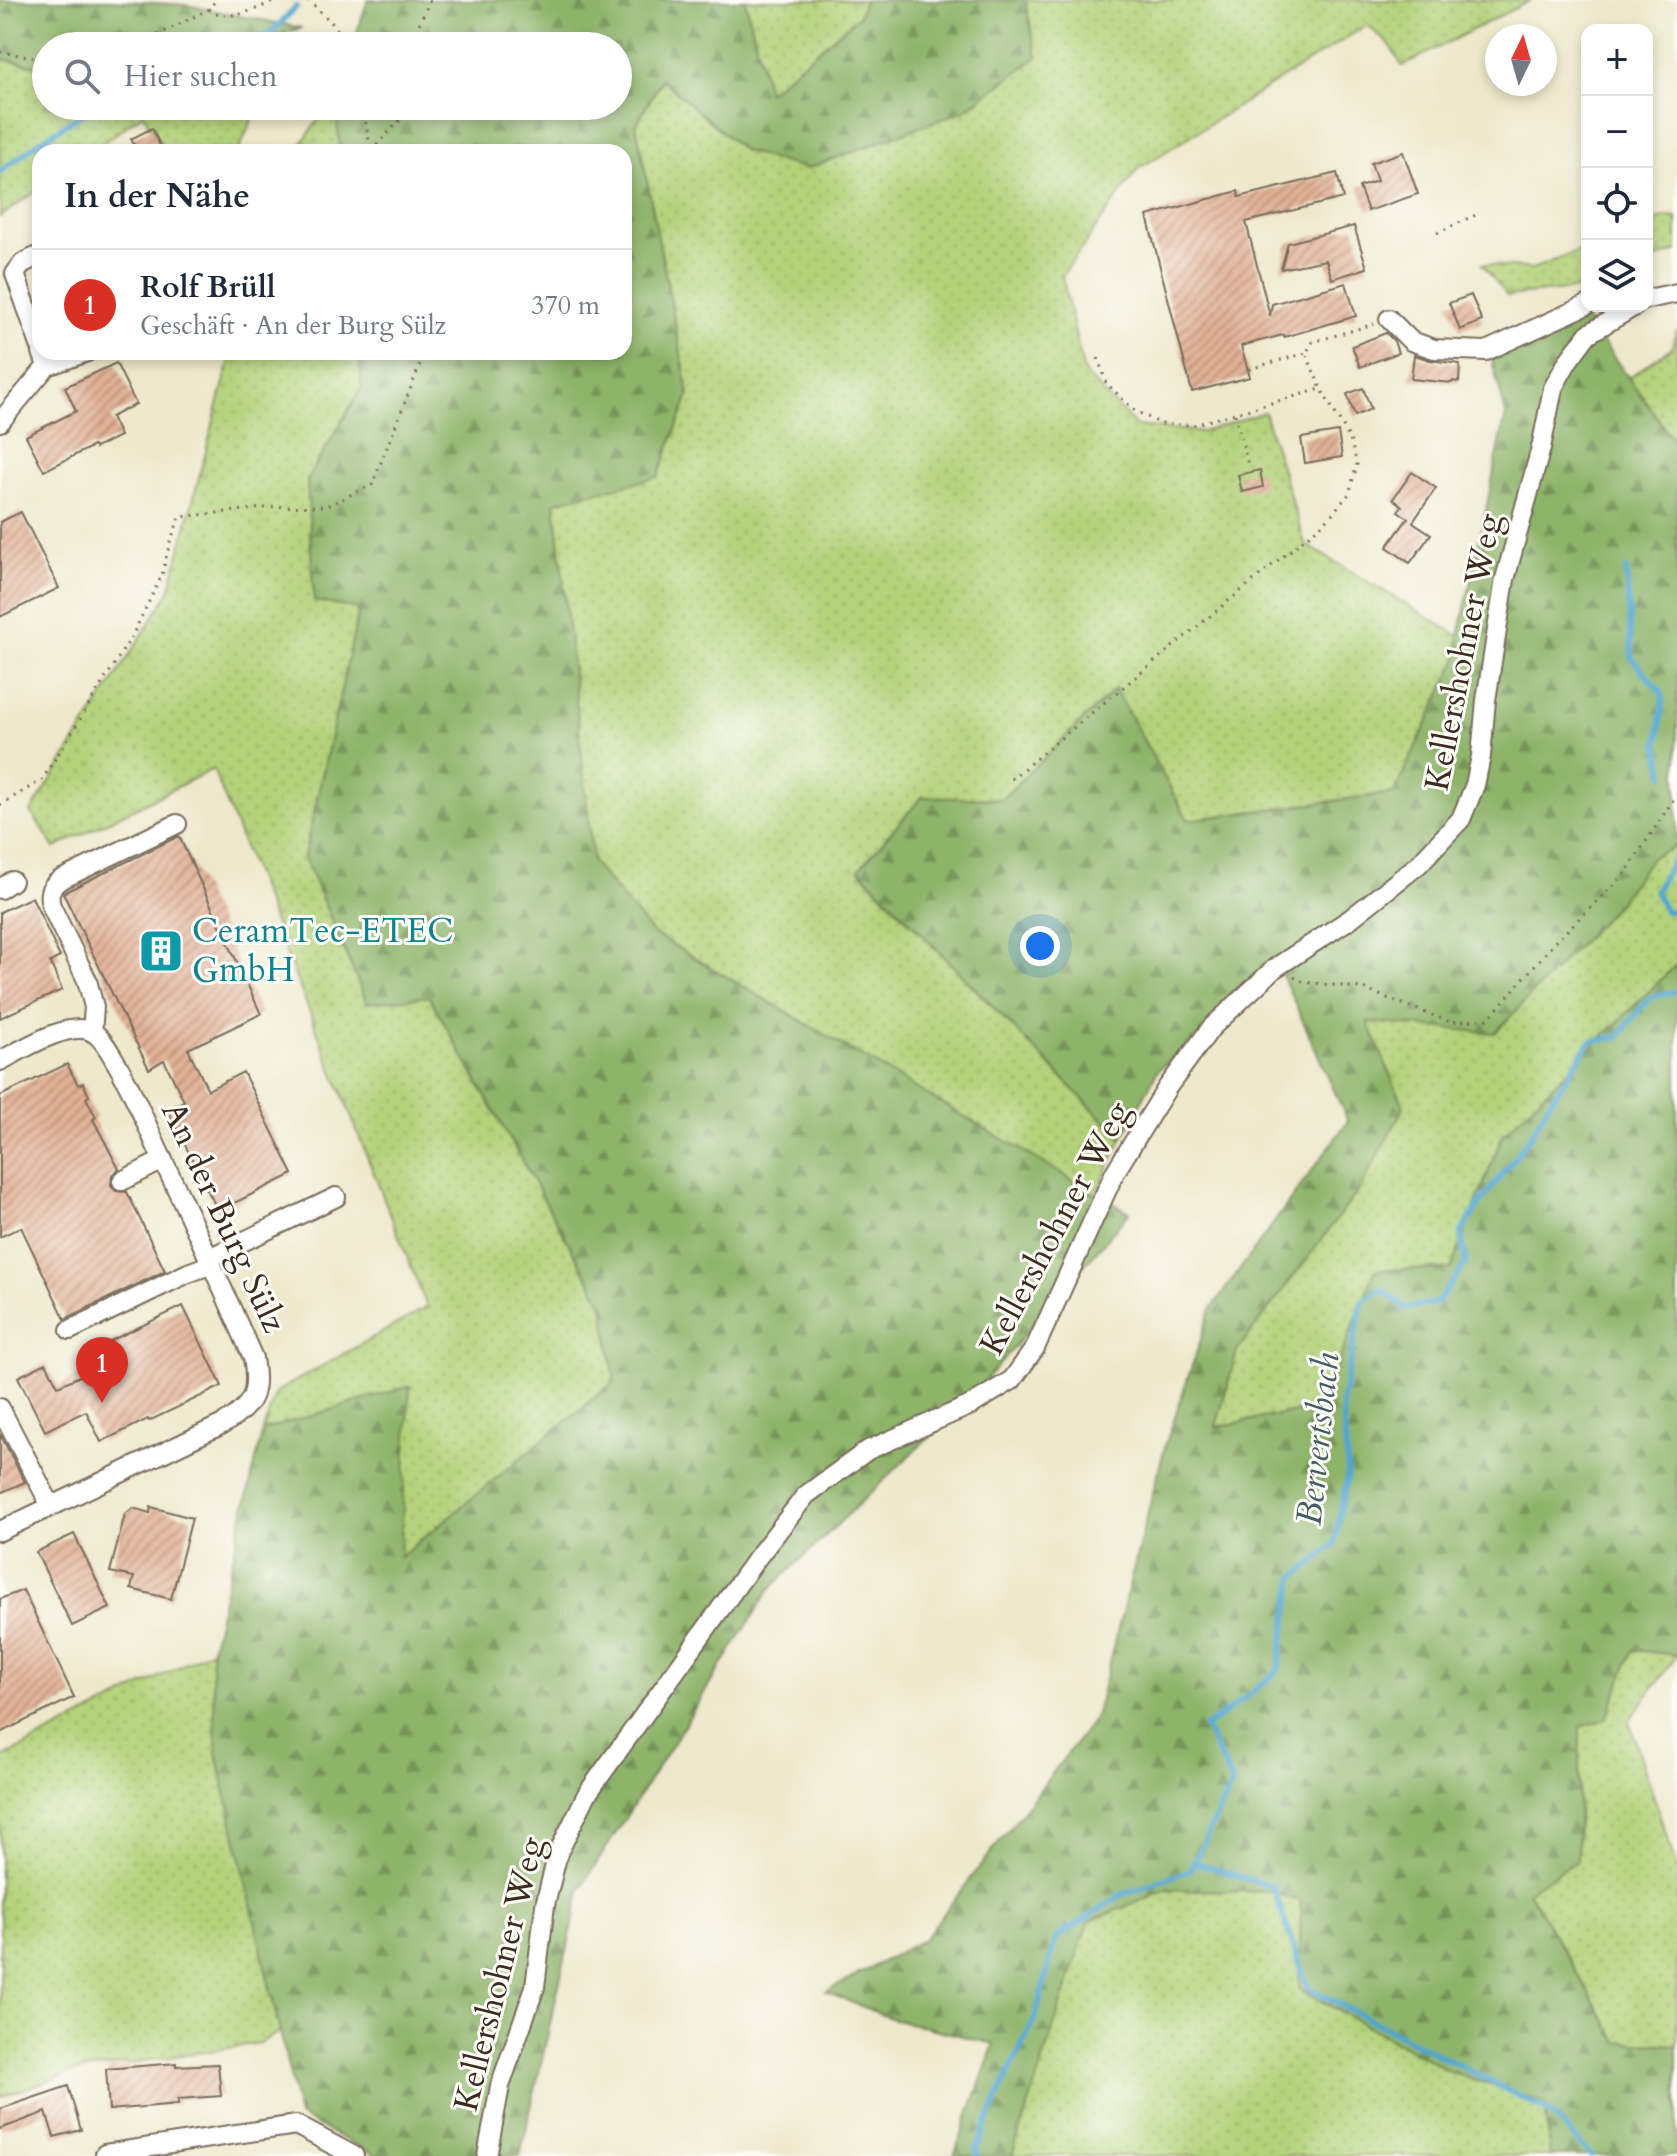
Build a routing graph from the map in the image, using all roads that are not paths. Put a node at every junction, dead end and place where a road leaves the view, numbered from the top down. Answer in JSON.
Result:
{"nodes":[{"id":1,"x":32,"y":259,"type":"edge"},
{"id":2,"x":1677,"y":293,"type":"edge"},
{"id":3,"x":1653,"y":298,"type":"edge"},
{"id":4,"x":1581,"y":308,"type":"edge"},
{"id":5,"x":1625,"y":312,"type":"edge"},
{"id":6,"x":1389,"y":319,"type":"road end"},
{"id":7,"x":32,"y":322,"type":"edge"},
{"id":8,"x":44,"y":360,"type":"edge"},
{"id":9,"x":0,"y":422,"type":"edge"},
{"id":10,"x":177,"y":824,"type":"dead end"},
{"id":11,"x":92,"y":1032,"type":"junction"},
{"id":12,"x":0,"y":1061,"type":"edge"},
{"id":13,"x":163,"y":1160,"type":"junction"},
{"id":14,"x":122,"y":1181,"type":"dead end"},
{"id":15,"x":336,"y":1197,"type":"dead end"},
{"id":16,"x":210,"y":1261,"type":"junction"},
{"id":17,"x":70,"y":1330,"type":"dead end"},
{"id":18,"x":0,"y":1408,"type":"edge"},
{"id":19,"x":51,"y":1506,"type":"junction"},
{"id":20,"x":0,"y":1531,"type":"edge"},
{"id":21,"x":105,"y":2154,"type":"edge"},
{"id":22,"x":354,"y":2156,"type":"edge"},
{"id":23,"x":487,"y":2156,"type":"edge"}],
"edges":[{"from":1,"to":7,"type":"street"},
{"from":2,"to":3,"type":"street"},
{"from":4,"to":6,"type":"street"},
{"from":5,"to":23,"type":"street","name":"Kellershohner Weg"},
{"from":8,"to":9,"type":"street"},
{"from":10,"to":11,"type":"street"},
{"from":11,"to":12,"type":"street"},
{"from":11,"to":13,"type":"street","name":"An der Burg Sülz"},
{"from":13,"to":14,"type":"street"},
{"from":13,"to":16,"type":"street","name":"An der Burg Sülz"},
{"from":15,"to":16,"type":"street"},
{"from":16,"to":17,"type":"street"},
{"from":16,"to":19,"type":"street","name":"An der Burg Sülz"},
{"from":18,"to":19,"type":"street"},
{"from":19,"to":20,"type":"street","name":"An der Burg Sülz"},
{"from":21,"to":22,"type":"street"}]}
